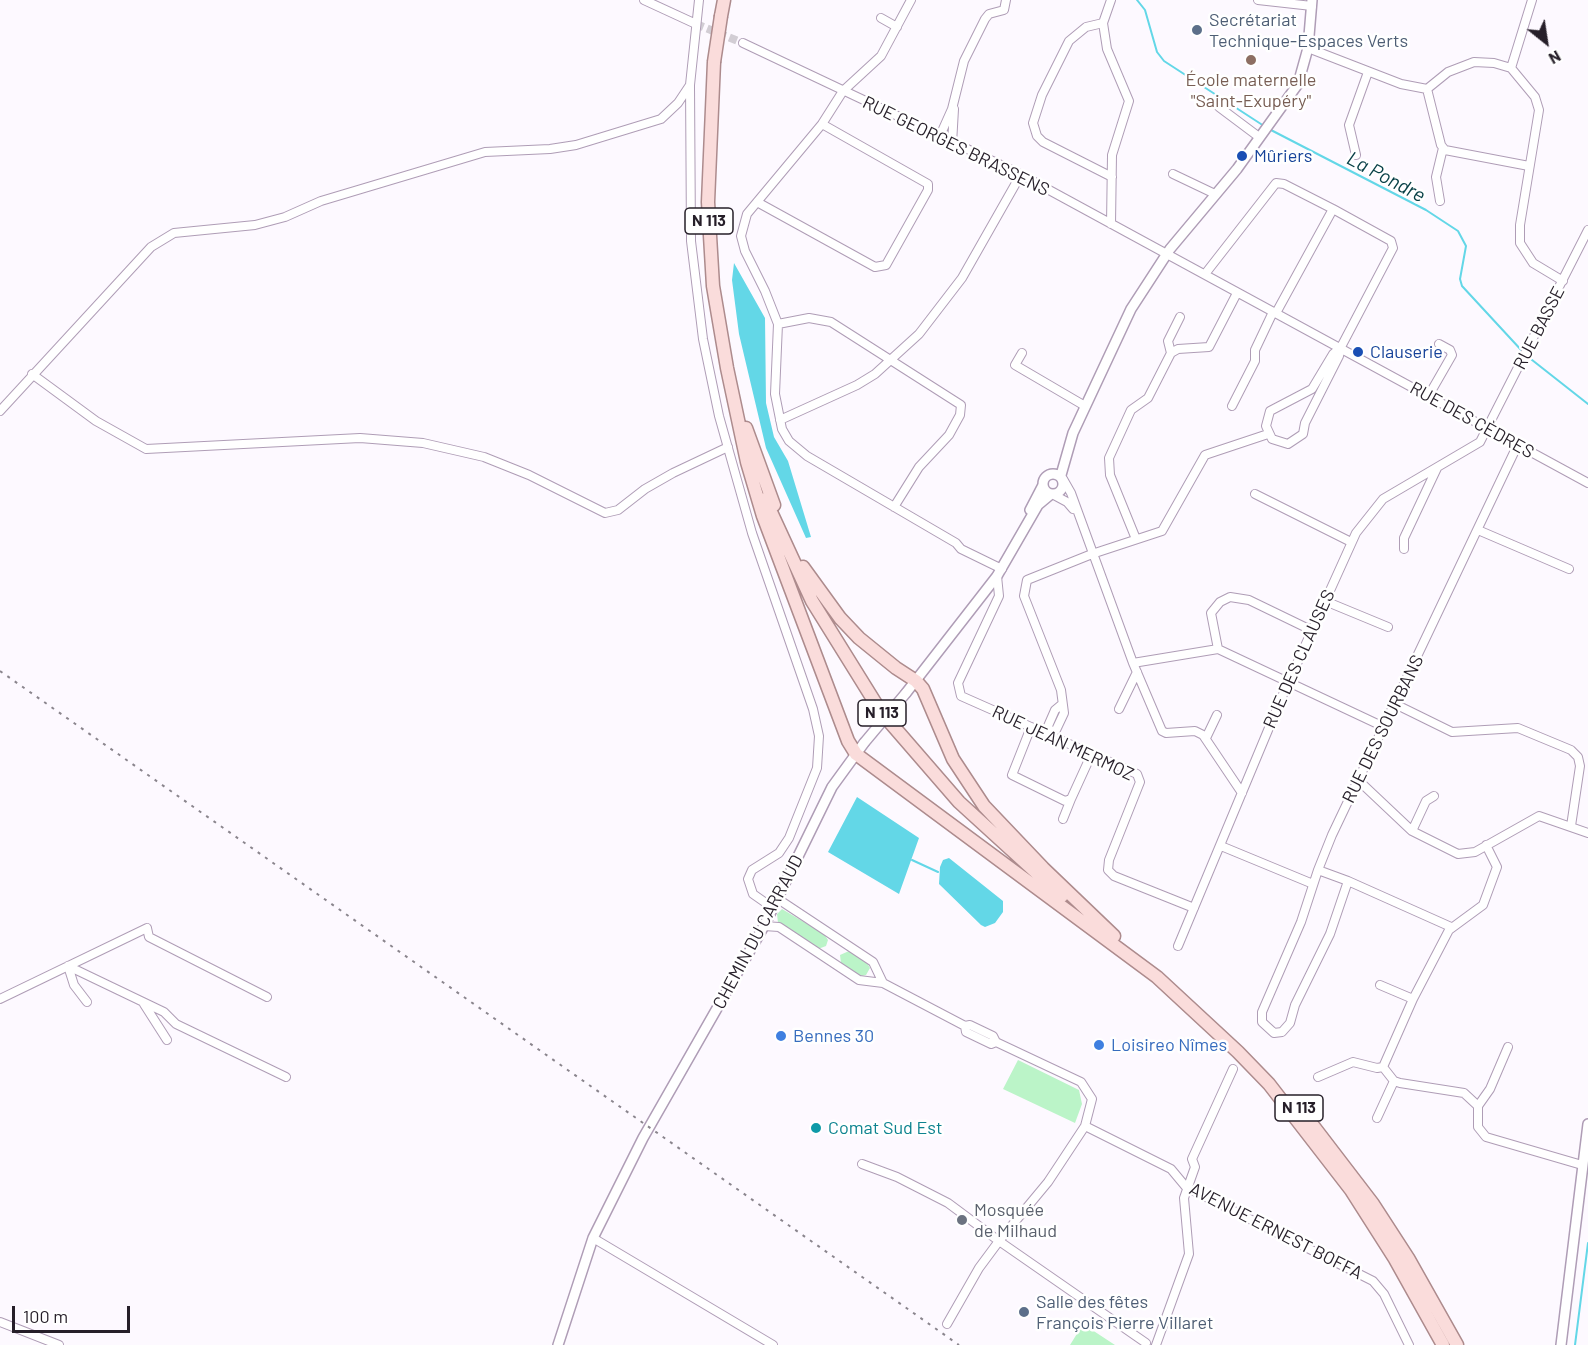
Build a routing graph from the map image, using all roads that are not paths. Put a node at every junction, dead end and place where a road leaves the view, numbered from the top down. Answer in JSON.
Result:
{"nodes":[{"id":1,"x":644,"y":0,"type":"edge"},
{"id":2,"x":699,"y":0,"type":"edge"},
{"id":3,"x":724,"y":0,"type":"edge"},
{"id":4,"x":911,"y":0,"type":"edge"},
{"id":5,"x":1006,"y":0,"type":"edge"},
{"id":6,"x":1112,"y":0,"type":"edge"},
{"id":7,"x":1258,"y":0,"type":"edge"},
{"id":8,"x":1532,"y":0,"type":"edge"},
{"id":9,"x":1312,"y":3,"type":"edge"},
{"id":10,"x":881,"y":18,"type":"dead end"},
{"id":11,"x":1103,"y":23,"type":"junction"},
{"id":12,"x":696,"y":24,"type":"junction"},
{"id":13,"x":897,"y":27,"type":"junction"},
{"id":14,"x":743,"y":43,"type":"tunnel mouth"},
{"id":15,"x":1308,"y":48,"type":"junction"},
{"id":16,"x":1512,"y":68,"type":"junction"},
{"id":17,"x":1368,"y":72,"type":"junction"},
{"id":18,"x":690,"y":85,"type":"junction"},
{"id":19,"x":1427,"y":89,"type":"junction"},
{"id":20,"x":843,"y":91,"type":"junction"},
{"id":21,"x":953,"y":105,"type":"junction"},
{"id":22,"x":1219,"y":107,"type":"dead end"},
{"id":23,"x":822,"y":124,"type":"junction"},
{"id":24,"x":1260,"y":136,"type":"junction"},
{"id":25,"x":939,"y":138,"type":"junction"},
{"id":26,"x":952,"y":144,"type":"junction"},
{"id":27,"x":1443,"y":148,"type":"junction"},
{"id":28,"x":1356,"y":155,"type":"dead end"},
{"id":29,"x":1529,"y":166,"type":"junction"},
{"id":30,"x":1173,"y":174,"type":"dead end"},
{"id":31,"x":1020,"y":176,"type":"junction"},
{"id":32,"x":1112,"y":177,"type":"junction"},
{"id":33,"x":1215,"y":194,"type":"junction"},
{"id":34,"x":1440,"y":201,"type":"dead end"},
{"id":35,"x":757,"y":202,"type":"junction"},
{"id":36,"x":1333,"y":209,"type":"junction"},
{"id":37,"x":1111,"y":224,"type":"junction"},
{"id":38,"x":1588,"y":230,"type":"edge"},
{"id":39,"x":1167,"y":254,"type":"junction"},
{"id":40,"x":1205,"y":274,"type":"junction"},
{"id":41,"x":1563,"y":282,"type":"junction"},
{"id":42,"x":1236,"y":292,"type":"junction"},
{"id":43,"x":1275,"y":313,"type":"junction"},
{"id":44,"x":1180,"y":316,"type":"dead end"},
{"id":45,"x":777,"y":324,"type":"junction"},
{"id":46,"x":1439,"y":344,"type":"dead end"},
{"id":47,"x":1341,"y":347,"type":"junction"},
{"id":48,"x":1022,"y":353,"type":"dead end"},
{"id":49,"x":1171,"y":353,"type":"junction"},
{"id":50,"x":892,"y":359,"type":"junction"},
{"id":51,"x":32,"y":374,"type":"junction"},
{"id":52,"x":729,"y":380,"type":"junction"},
{"id":53,"x":1430,"y":395,"type":"junction"},
{"id":54,"x":1085,"y":406,"type":"junction"},
{"id":55,"x":1232,"y":406,"type":"dead end"},
{"id":56,"x":0,"y":411,"type":"edge"},
{"id":57,"x":780,"y":420,"type":"junction"},
{"id":58,"x":1489,"y":427,"type":"junction"},
{"id":59,"x":1073,"y":433,"type":"junction"},
{"id":60,"x":1268,"y":434,"type":"junction"},
{"id":61,"x":1518,"y":444,"type":"junction"},
{"id":62,"x":728,"y":447,"type":"junction"},
{"id":63,"x":1438,"y":467,"type":"junction"},
{"id":64,"x":1048,"y":475,"type":"junction"},
{"id":65,"x":1062,"y":477,"type":"junction"},
{"id":66,"x":1588,"y":483,"type":"edge"},
{"id":67,"x":1043,"y":485,"type":"junction"},
{"id":68,"x":1255,"y":494,"type":"dead end"},
{"id":69,"x":1052,"y":495,"type":"junction"},
{"id":70,"x":894,"y":507,"type":"junction"},
{"id":71,"x":1079,"y":518,"type":"junction"},
{"id":72,"x":1478,"y":530,"type":"junction"},
{"id":73,"x":1136,"y":540,"type":"junction"},
{"id":74,"x":1351,"y":542,"type":"junction"},
{"id":75,"x":1404,"y":549,"type":"dead end"},
{"id":76,"x":1012,"y":550,"type":"junction"},
{"id":77,"x":1092,"y":554,"type":"junction"},
{"id":78,"x":1569,"y":569,"type":"dead end"},
{"id":79,"x":1000,"y":573,"type":"junction"},
{"id":80,"x":1324,"y":600,"type":"junction"},
{"id":81,"x":1388,"y":627,"type":"dead end"},
{"id":82,"x":1311,"y":630,"type":"junction"},
{"id":83,"x":1218,"y":649,"type":"junction"},
{"id":84,"x":1133,"y":663,"type":"junction"},
{"id":85,"x":1137,"y":672,"type":"junction"},
{"id":86,"x":916,"y":681,"type":"junction"},
{"id":87,"x":1288,"y":682,"type":"junction"},
{"id":88,"x":1395,"y":704,"type":"junction"},
{"id":89,"x":1119,"y":709,"type":"dead end"},
{"id":90,"x":1217,"y":715,"type":"dead end"},
{"id":91,"x":1031,"y":727,"type":"junction"},
{"id":92,"x":1384,"y":727,"type":"junction"},
{"id":93,"x":1050,"y":734,"type":"junction"},
{"id":94,"x":1206,"y":738,"type":"junction"},
{"id":95,"x":1092,"y":753,"type":"junction"},
{"id":96,"x":856,"y":754,"type":"junction"},
{"id":97,"x":1358,"y":780,"type":"junction"},
{"id":98,"x":1242,"y":793,"type":"junction"},
{"id":99,"x":1434,"y":796,"type":"dead end"},
{"id":100,"x":1071,"y":799,"type":"junction"},
{"id":101,"x":1063,"y":819,"type":"dead end"},
{"id":102,"x":1572,"y":826,"type":"junction"},
{"id":103,"x":1412,"y":831,"type":"junction"},
{"id":104,"x":1588,"y":833,"type":"edge"},
{"id":105,"x":1486,"y":845,"type":"junction"},
{"id":106,"x":1221,"y":846,"type":"junction"},
{"id":107,"x":1318,"y":870,"type":"junction"},
{"id":108,"x":1348,"y":881,"type":"junction"},
{"id":109,"x":1313,"y":884,"type":"junction"},
{"id":110,"x":778,"y":899,"type":"junction"},
{"id":111,"x":773,"y":908,"type":"junction"},
{"id":112,"x":1194,"y":908,"type":"junction"},
{"id":113,"x":764,"y":926,"type":"junction"},
{"id":114,"x":1451,"y":927,"type":"junction"},
{"id":115,"x":1178,"y":946,"type":"dead end"},
{"id":116,"x":68,"y":966,"type":"junction"},
{"id":117,"x":1147,"y":969,"type":"junction"},
{"id":118,"x":883,"y":983,"type":"junction"},
{"id":119,"x":1164,"y":983,"type":"junction"},
{"id":120,"x":1380,"y":985,"type":"dead end"},
{"id":121,"x":267,"y":997,"type":"dead end"},
{"id":122,"x":0,"y":999,"type":"edge"},
{"id":123,"x":1413,"y":999,"type":"junction"},
{"id":124,"x":87,"y":1002,"type":"dead end"},
{"id":125,"x":142,"y":1002,"type":"junction"},
{"id":126,"x":167,"y":1040,"type":"dead end"},
{"id":127,"x":1508,"y":1047,"type":"dead end"},
{"id":128,"x":1383,"y":1067,"type":"junction"},
{"id":129,"x":1233,"y":1069,"type":"dead end"},
{"id":130,"x":286,"y":1077,"type":"dead end"},
{"id":131,"x":1318,"y":1077,"type":"dead end"},
{"id":132,"x":1394,"y":1081,"type":"junction"},
{"id":133,"x":1478,"y":1106,"type":"junction"},
{"id":134,"x":1377,"y":1119,"type":"dead end"},
{"id":135,"x":1588,"y":1124,"type":"edge"},
{"id":136,"x":1085,"y":1126,"type":"junction"},
{"id":137,"x":862,"y":1164,"type":"dead end"},
{"id":138,"x":1582,"y":1165,"type":"junction"},
{"id":139,"x":1186,"y":1187,"type":"junction"},
{"id":140,"x":593,"y":1238,"type":"junction"},
{"id":141,"x":999,"y":1241,"type":"junction"},
{"id":142,"x":0,"y":1322,"type":"edge"},
{"id":143,"x":947,"y":1324,"type":"dead end"},
{"id":144,"x":1146,"y":1343,"type":"dead end"},
{"id":145,"x":1560,"y":1344,"type":"edge"},
{"id":146,"x":58,"y":1345,"type":"edge"},
{"id":147,"x":558,"y":1345,"type":"edge"},
{"id":148,"x":773,"y":1345,"type":"edge"},
{"id":149,"x":1156,"y":1345,"type":"edge"},
{"id":150,"x":1409,"y":1345,"type":"edge"},
{"id":151,"x":1443,"y":1345,"type":"edge"},
{"id":152,"x":1457,"y":1345,"type":"edge"}],
"edges":[{"from":1,"to":12,"type":"street"},
{"from":2,"to":12,"type":"street"},
{"from":3,"to":52,"type":"main road","number":"N 113","bridge":true},
{"from":4,"to":13,"type":"street"},
{"from":5,"to":21,"type":"street"},
{"from":6,"to":11,"type":"street"},
{"from":7,"to":9,"type":"street"},
{"from":8,"to":16,"type":"street"},
{"from":9,"to":15,"type":"street","name":"CHEMIN DU CARRAUD"},
{"from":10,"to":13,"type":"street"},
{"from":11,"to":32,"type":"street"},
{"from":11,"to":32,"type":"street"},
{"from":12,"to":18,"type":"street"},
{"from":13,"to":20,"type":"street"},
{"from":14,"to":20,"type":"street","name":"RUE GEORGES BRASSENS"},
{"from":15,"to":17,"type":"street"},
{"from":15,"to":24,"type":"street","name":"CHEMIN DU CARRAUD"},
{"from":16,"to":19,"type":"street"},
{"from":16,"to":29,"type":"street"},
{"from":17,"to":19,"type":"street"},
{"from":17,"to":28,"type":"street"},
{"from":18,"to":51,"type":"street"},
{"from":18,"to":62,"type":"street"},
{"from":19,"to":27,"type":"street"},
{"from":20,"to":23,"type":"street"},
{"from":20,"to":25,"type":"street","name":"RUE GEORGES BRASSENS"},
{"from":21,"to":25,"type":"street"},
{"from":21,"to":26,"type":"street"},
{"from":22,"to":24,"type":"street"},
{"from":23,"to":35,"type":"street"},
{"from":23,"to":35,"type":"street"},
{"from":24,"to":33,"type":"street","name":"CHEMIN DU CARRAUD"},
{"from":25,"to":26,"type":"street","name":"RUE GEORGES BRASSENS"},
{"from":26,"to":31,"type":"street","name":"RUE GEORGES BRASSENS"},
{"from":27,"to":29,"type":"street"},
{"from":27,"to":34,"type":"street"},
{"from":29,"to":41,"type":"street"},
{"from":30,"to":33,"type":"street"},
{"from":31,"to":37,"type":"street","name":"RUE GEORGES BRASSENS"},
{"from":31,"to":50,"type":"street"},
{"from":32,"to":37,"type":"street"},
{"from":33,"to":39,"type":"street","name":"CHEMIN DU CARRAUD"},
{"from":35,"to":45,"type":"street"},
{"from":36,"to":40,"type":"street"},
{"from":36,"to":43,"type":"street"},
{"from":36,"to":47,"type":"street"},
{"from":37,"to":39,"type":"street","name":"RUE GEORGES BRASSENS"},
{"from":38,"to":41,"type":"street","name":"RUE BASSE"},
{"from":39,"to":40,"type":"street","name":"RUE DES CÈDRES"},
{"from":39,"to":54,"type":"street","name":"CHEMIN DU CARRAUD"},
{"from":40,"to":42,"type":"street","name":"RUE DES CÈDRES"},
{"from":41,"to":58,"type":"street","name":"RUE BASSE"},
{"from":42,"to":43,"type":"street","name":"RUE DES CÈDRES"},
{"from":42,"to":49,"type":"street"},
{"from":43,"to":47,"type":"street","name":"RUE DES CÈDRES"},
{"from":43,"to":55,"type":"street"},
{"from":44,"to":49,"type":"street"},
{"from":45,"to":50,"type":"street"},
{"from":45,"to":57,"type":"street"},
{"from":46,"to":53,"type":"street"},
{"from":47,"to":53,"type":"street","name":"RUE DES CÈDRES"},
{"from":47,"to":60,"type":"street"},
{"from":47,"to":60,"type":"street"},
{"from":48,"to":54,"type":"street"},
{"from":49,"to":73,"type":"street"},
{"from":50,"to":57,"type":"street"},
{"from":50,"to":70,"type":"street"},
{"from":51,"to":56,"type":"street"},
{"from":51,"to":62,"type":"street"},
{"from":52,"to":86,"type":"main road"},
{"from":52,"to":96,"type":"main road"},
{"from":52,"to":117,"type":"main road","number":"N 113"},
{"from":53,"to":58,"type":"street","name":"RUE DES CÈDRES"},
{"from":54,"to":59,"type":"street","name":"CHEMIN DU CARRAUD"},
{"from":57,"to":70,"type":"street"},
{"from":58,"to":61,"type":"street","name":"RUE DES CÈDRES"},
{"from":58,"to":63,"type":"street","name":"RUE DES CLAUSES"},
{"from":59,"to":64,"type":"street","name":"CHEMIN DU CARRAUD"},
{"from":59,"to":65,"type":"street","name":"CHEMIN DU CARRAUD"},
{"from":60,"to":73,"type":"street"},
{"from":61,"to":66,"type":"street","name":"RUE DES CÈDRES"},
{"from":61,"to":72,"type":"street","name":"RUE DES SOURBANS"},
{"from":62,"to":111,"type":"street"},
{"from":63,"to":74,"type":"street","name":"RUE DES CLAUSES"},
{"from":63,"to":75,"type":"street"},
{"from":64,"to":65,"type":"street"},
{"from":64,"to":67,"type":"street","name":"CHEMIN DU CARRAUD"},
{"from":65,"to":69,"type":"street","name":"CHEMIN DU CARRAUD"},
{"from":65,"to":71,"type":"street"},
{"from":67,"to":69,"type":"street"},
{"from":67,"to":76,"type":"street","name":"CHEMIN DU CARRAUD"},
{"from":68,"to":74,"type":"street"},
{"from":69,"to":71,"type":"street"},
{"from":69,"to":76,"type":"street","name":"CHEMIN DU CARRAUD"},
{"from":70,"to":79,"type":"street"},
{"from":71,"to":77,"type":"street"},
{"from":72,"to":78,"type":"street"},
{"from":72,"to":88,"type":"street","name":"RUE DES SOURBANS"},
{"from":73,"to":77,"type":"street"},
{"from":74,"to":80,"type":"street","name":"RUE DES CLAUSES"},
{"from":76,"to":79,"type":"street","name":"CHEMIN DU CARRAUD"},
{"from":77,"to":84,"type":"street"},
{"from":77,"to":93,"type":"street"},
{"from":79,"to":86,"type":"street","name":"CHEMIN DU CARRAUD"},
{"from":79,"to":91,"type":"street","name":"RUE JEAN MERMOZ"},
{"from":80,"to":81,"type":"street"},
{"from":80,"to":82,"type":"street","name":"RUE DES CLAUSES"},
{"from":82,"to":83,"type":"street"},
{"from":82,"to":87,"type":"street","name":"RUE DES CLAUSES"},
{"from":83,"to":84,"type":"street"},
{"from":83,"to":87,"type":"street"},
{"from":84,"to":85,"type":"street"},
{"from":85,"to":89,"type":"street"},
{"from":85,"to":94,"type":"street"},
{"from":86,"to":96,"type":"street","name":"CHEMIN DU CARRAUD","bridge":true},
{"from":86,"to":117,"type":"main road"},
{"from":87,"to":92,"type":"street"},
{"from":87,"to":98,"type":"street","name":"RUE DES CLAUSES"},
{"from":88,"to":92,"type":"street","name":"RUE DES SOURBANS"},
{"from":88,"to":102,"type":"street"},
{"from":90,"to":94,"type":"street"},
{"from":91,"to":93,"type":"street","name":"RUE JEAN MERMOZ"},
{"from":91,"to":100,"type":"street"},
{"from":92,"to":97,"type":"street","name":"RUE DES SOURBANS"},
{"from":93,"to":95,"type":"street","name":"RUE JEAN MERMOZ"},
{"from":94,"to":98,"type":"street"},
{"from":95,"to":100,"type":"street"},
{"from":95,"to":112,"type":"street","name":"RUE JEAN MERMOZ"},
{"from":96,"to":110,"type":"street","name":"CHEMIN DU CARRAUD"},
{"from":96,"to":117,"type":"main road"},
{"from":97,"to":103,"type":"street"},
{"from":97,"to":107,"type":"street","name":"RUE DES SOURBANS"},
{"from":98,"to":106,"type":"street","name":"RUE DES CLAUSES"},
{"from":99,"to":103,"type":"street"},
{"from":100,"to":101,"type":"street"},
{"from":102,"to":104,"type":"street"},
{"from":102,"to":105,"type":"street"},
{"from":103,"to":105,"type":"street"},
{"from":105,"to":114,"type":"street"},
{"from":106,"to":109,"type":"street"},
{"from":106,"to":112,"type":"street","name":"RUE DES CLAUSES"},
{"from":107,"to":108,"type":"street"},
{"from":107,"to":109,"type":"street","name":"RUE DES SOURBANS"},
{"from":108,"to":109,"type":"street","name":"RUE DES SOURBANS"},
{"from":108,"to":114,"type":"street"},
{"from":110,"to":111,"type":"street","name":"CHEMIN DU CARRAUD"},
{"from":110,"to":118,"type":"street"},
{"from":111,"to":113,"type":"street","name":"CHEMIN DU CARRAUD"},
{"from":112,"to":115,"type":"street","name":"RUE DES CLAUSES"},
{"from":113,"to":118,"type":"street"},
{"from":113,"to":140,"type":"street","name":"CHEMIN DU CARRAUD"},
{"from":114,"to":123,"type":"street"},
{"from":116,"to":121,"type":"street"},
{"from":116,"to":122,"type":"street"},
{"from":116,"to":124,"type":"street"},
{"from":116,"to":125,"type":"street"},
{"from":117,"to":119,"type":"main road","number":"N 113"},
{"from":118,"to":136,"type":"street"},
{"from":119,"to":151,"type":"main road","number":"N 113"},
{"from":119,"to":152,"type":"main road","number":"N 113"},
{"from":120,"to":123,"type":"street"},
{"from":123,"to":128,"type":"street"},
{"from":125,"to":126,"type":"street"},
{"from":125,"to":130,"type":"street"},
{"from":127,"to":133,"type":"street"},
{"from":128,"to":131,"type":"street"},
{"from":128,"to":132,"type":"street"},
{"from":129,"to":139,"type":"street"},
{"from":132,"to":133,"type":"street"},
{"from":132,"to":134,"type":"street"},
{"from":133,"to":138,"type":"street"},
{"from":135,"to":138,"type":"street"},
{"from":136,"to":139,"type":"street","name":"AVENUE ERNEST BOFFA"},
{"from":136,"to":141,"type":"street"},
{"from":137,"to":141,"type":"street"},
{"from":138,"to":145,"type":"street"},
{"from":139,"to":149,"type":"street"},
{"from":139,"to":150,"type":"street","name":"AVENUE ERNEST BOFFA"},
{"from":140,"to":147,"type":"street","name":"CHEMIN DU CARRAUD"},
{"from":140,"to":148,"type":"street"},
{"from":141,"to":143,"type":"street"},
{"from":141,"to":144,"type":"street"},
{"from":142,"to":146,"type":"street"}]}
